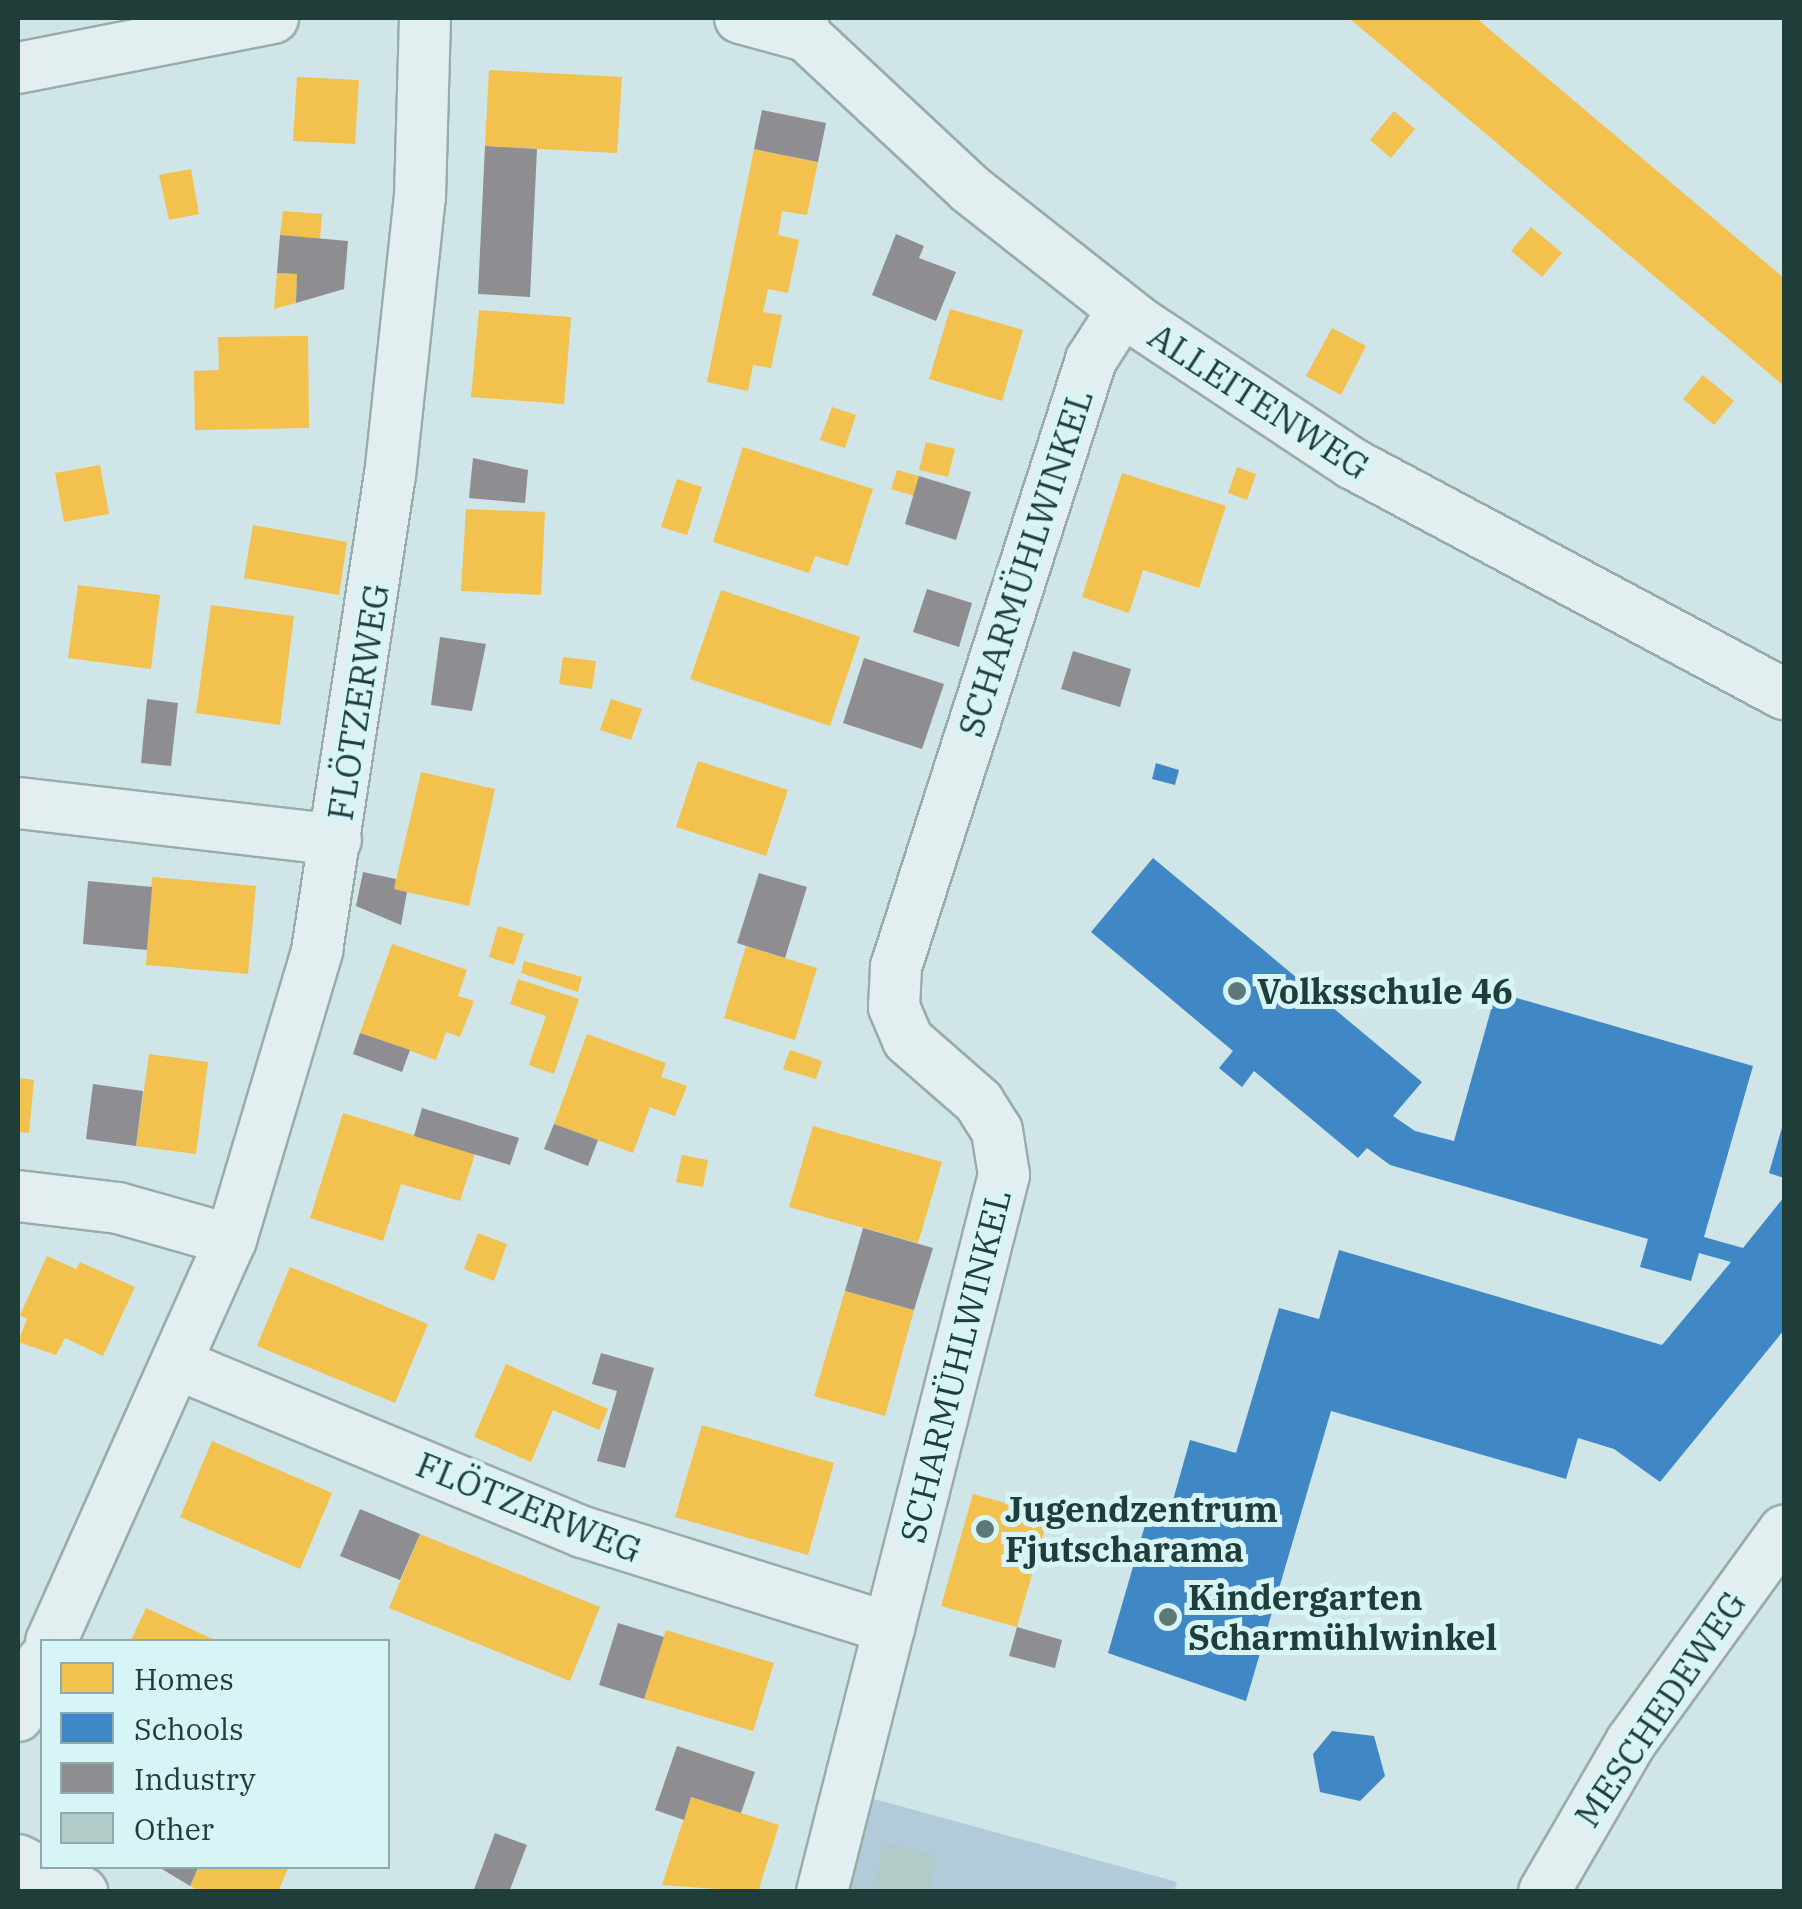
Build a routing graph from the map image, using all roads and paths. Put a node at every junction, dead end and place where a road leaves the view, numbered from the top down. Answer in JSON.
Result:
{"nodes":[{"id":1,"x":273,"y":18,"type":"edge"},
{"id":2,"x":426,"y":18,"type":"edge"},
{"id":3,"x":740,"y":18,"type":"edge"},
{"id":4,"x":804,"y":27,"type":"edge"},
{"id":5,"x":18,"y":68,"type":"edge"},
{"id":6,"x":1123,"y":310,"type":"junction"},
{"id":7,"x":1784,"y":694,"type":"edge"},
{"id":8,"x":18,"y":803,"type":"edge"},
{"id":9,"x":336,"y":840,"type":"junction"},
{"id":10,"x":18,"y":1196,"type":"edge"},
{"id":11,"x":231,"y":1240,"type":"junction"},
{"id":12,"x":177,"y":1364,"type":"junction"},
{"id":13,"x":1784,"y":1531,"type":"edge"},
{"id":14,"x":889,"y":1628,"type":"junction"},
{"id":15,"x":52,"y":1639,"type":"edge"},
{"id":16,"x":40,"y":1666,"type":"edge"},
{"id":17,"x":18,"y":1716,"type":"edge"},
{"id":18,"x":18,"y":1860,"type":"edge"},
{"id":19,"x":82,"y":1892,"type":"edge"},
{"id":20,"x":822,"y":1892,"type":"edge"},
{"id":21,"x":1544,"y":1892,"type":"edge"}],
"edges":[{"from":1,"to":5,"type":"street"},
{"from":2,"to":9,"type":"street","name":"FLÖTZERWEG"},
{"from":3,"to":4,"type":"street"},
{"from":4,"to":6,"type":"street","name":"ALLEITENWEG"},
{"from":6,"to":7,"type":"street","name":"ALLEITENWEG"},
{"from":6,"to":14,"type":"street","name":"SCHARMÜHLWINKEL"},
{"from":8,"to":9,"type":"street"},
{"from":9,"to":11,"type":"street","name":"FLÖTZERWEG"},
{"from":10,"to":11,"type":"street"},
{"from":11,"to":12,"type":"street","name":"FLÖTZERWEG"},
{"from":12,"to":14,"type":"street","name":"FLÖTZERWEG"},
{"from":12,"to":15,"type":"street","name":"FLÖTZERWEG"},
{"from":13,"to":21,"type":"street","name":"MESCHEDEWEG"},
{"from":14,"to":20,"type":"street","name":"SCHARMÜHLWINKEL"},
{"from":16,"to":17,"type":"street"},
{"from":18,"to":19,"type":"street"}]}
